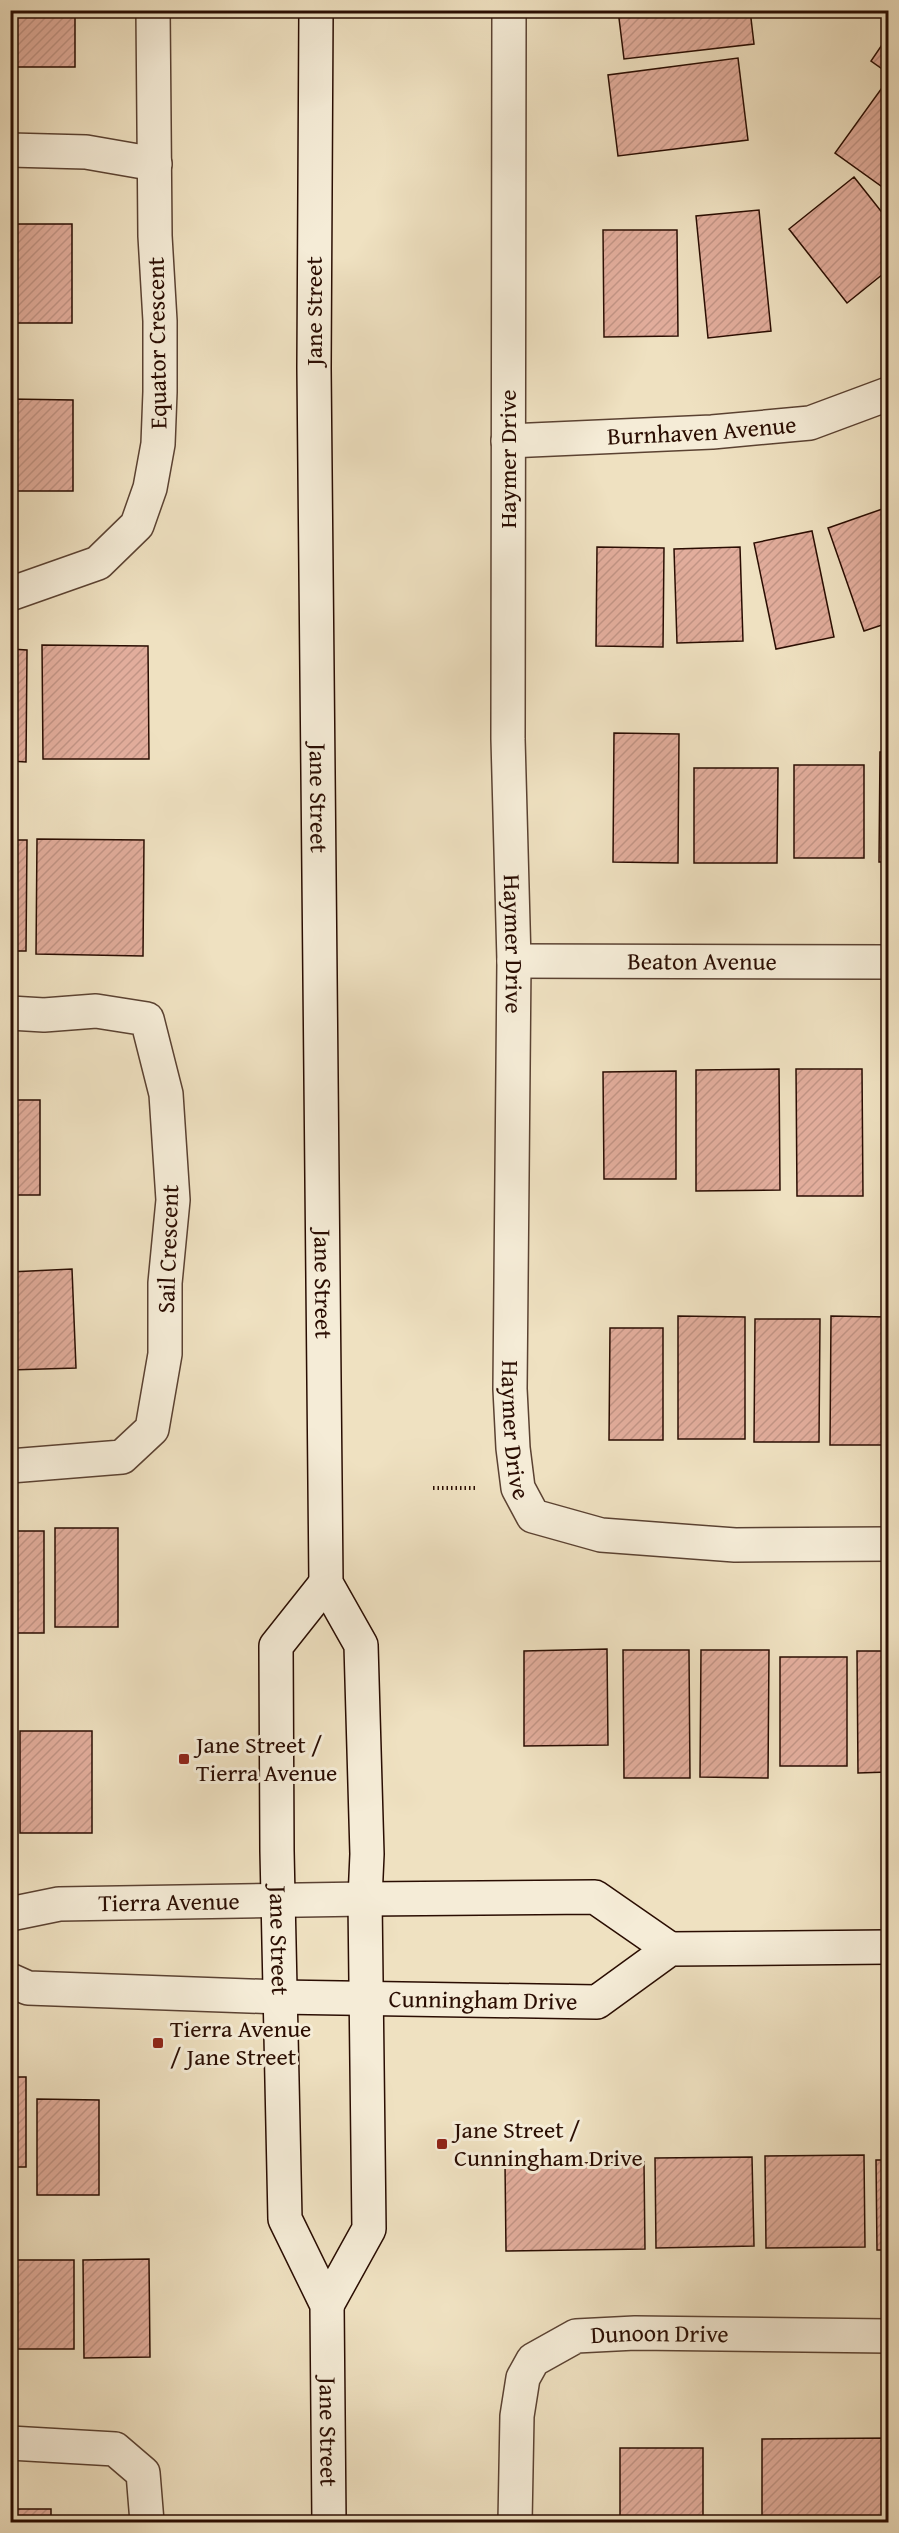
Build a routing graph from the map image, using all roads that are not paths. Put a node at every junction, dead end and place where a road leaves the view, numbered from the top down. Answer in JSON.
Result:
{"nodes":[{"id":1,"x":153,"y":10,"type":"edge"},
{"id":2,"x":316,"y":10,"type":"edge"},
{"id":3,"x":509,"y":10,"type":"edge"},
{"id":4,"x":10,"y":150,"type":"edge"},
{"id":5,"x":154,"y":164,"type":"junction"},
{"id":6,"x":888,"y":394,"type":"edge"},
{"id":7,"x":508,"y":441,"type":"junction"},
{"id":8,"x":10,"y":594,"type":"edge"},
{"id":9,"x":514,"y":961,"type":"junction"},
{"id":10,"x":888,"y":962,"type":"edge"},
{"id":11,"x":10,"y":1012,"type":"edge"},
{"id":12,"x":10,"y":1466,"type":"edge"},
{"id":13,"x":888,"y":1544,"type":"edge"},
{"id":14,"x":326,"y":1583,"type":"junction"},
{"id":15,"x":277,"y":1899,"type":"junction"},
{"id":16,"x":365,"y":1899,"type":"junction"},
{"id":17,"x":10,"y":1914,"type":"edge"},
{"id":18,"x":888,"y":1947,"type":"edge"},
{"id":19,"x":670,"y":1949,"type":"junction"},
{"id":20,"x":10,"y":1980,"type":"edge"},
{"id":21,"x":279,"y":1997,"type":"junction"},
{"id":22,"x":367,"y":1997,"type":"junction"},
{"id":23,"x":327,"y":2305,"type":"junction"},
{"id":24,"x":888,"y":2336,"type":"edge"},
{"id":25,"x":10,"y":2443,"type":"edge"},
{"id":26,"x":147,"y":2523,"type":"edge"},
{"id":27,"x":329,"y":2523,"type":"edge"},
{"id":28,"x":515,"y":2523,"type":"edge"}],
"edges":[{"from":1,"to":5,"type":"street","name":"Equator Crescent"},
{"from":2,"to":14,"type":"street","name":"Jane Street"},
{"from":3,"to":7,"type":"street","name":"Haymer Drive"},
{"from":4,"to":5,"type":"street"},
{"from":5,"to":8,"type":"street","name":"Equator Crescent"},
{"from":6,"to":7,"type":"street","name":"Burnhaven Avenue"},
{"from":7,"to":9,"type":"street","name":"Haymer Drive"},
{"from":9,"to":10,"type":"street","name":"Beaton Avenue"},
{"from":9,"to":13,"type":"street","name":"Haymer Drive"},
{"from":11,"to":12,"type":"street","name":"Sail Crescent"},
{"from":14,"to":15,"type":"street","name":"Jane Street"},
{"from":14,"to":16,"type":"street","name":"Jane Street"},
{"from":15,"to":16,"type":"street","name":"Tierra Avenue"},
{"from":15,"to":17,"type":"street","name":"Tierra Avenue"},
{"from":15,"to":21,"type":"street","name":"Jane Street"},
{"from":16,"to":19,"type":"street"},
{"from":16,"to":22,"type":"street","name":"Jane Street"},
{"from":18,"to":19,"type":"street"},
{"from":19,"to":22,"type":"street","name":"Cunningham Drive"},
{"from":20,"to":21,"type":"street"},
{"from":21,"to":22,"type":"street","name":"Cunningham Drive"},
{"from":21,"to":23,"type":"street","name":"Jane Street"},
{"from":22,"to":23,"type":"street","name":"Jane Street"},
{"from":23,"to":27,"type":"street","name":"Jane Street"},
{"from":24,"to":28,"type":"street","name":"Dunoon Drive"},
{"from":25,"to":26,"type":"street"}]}
